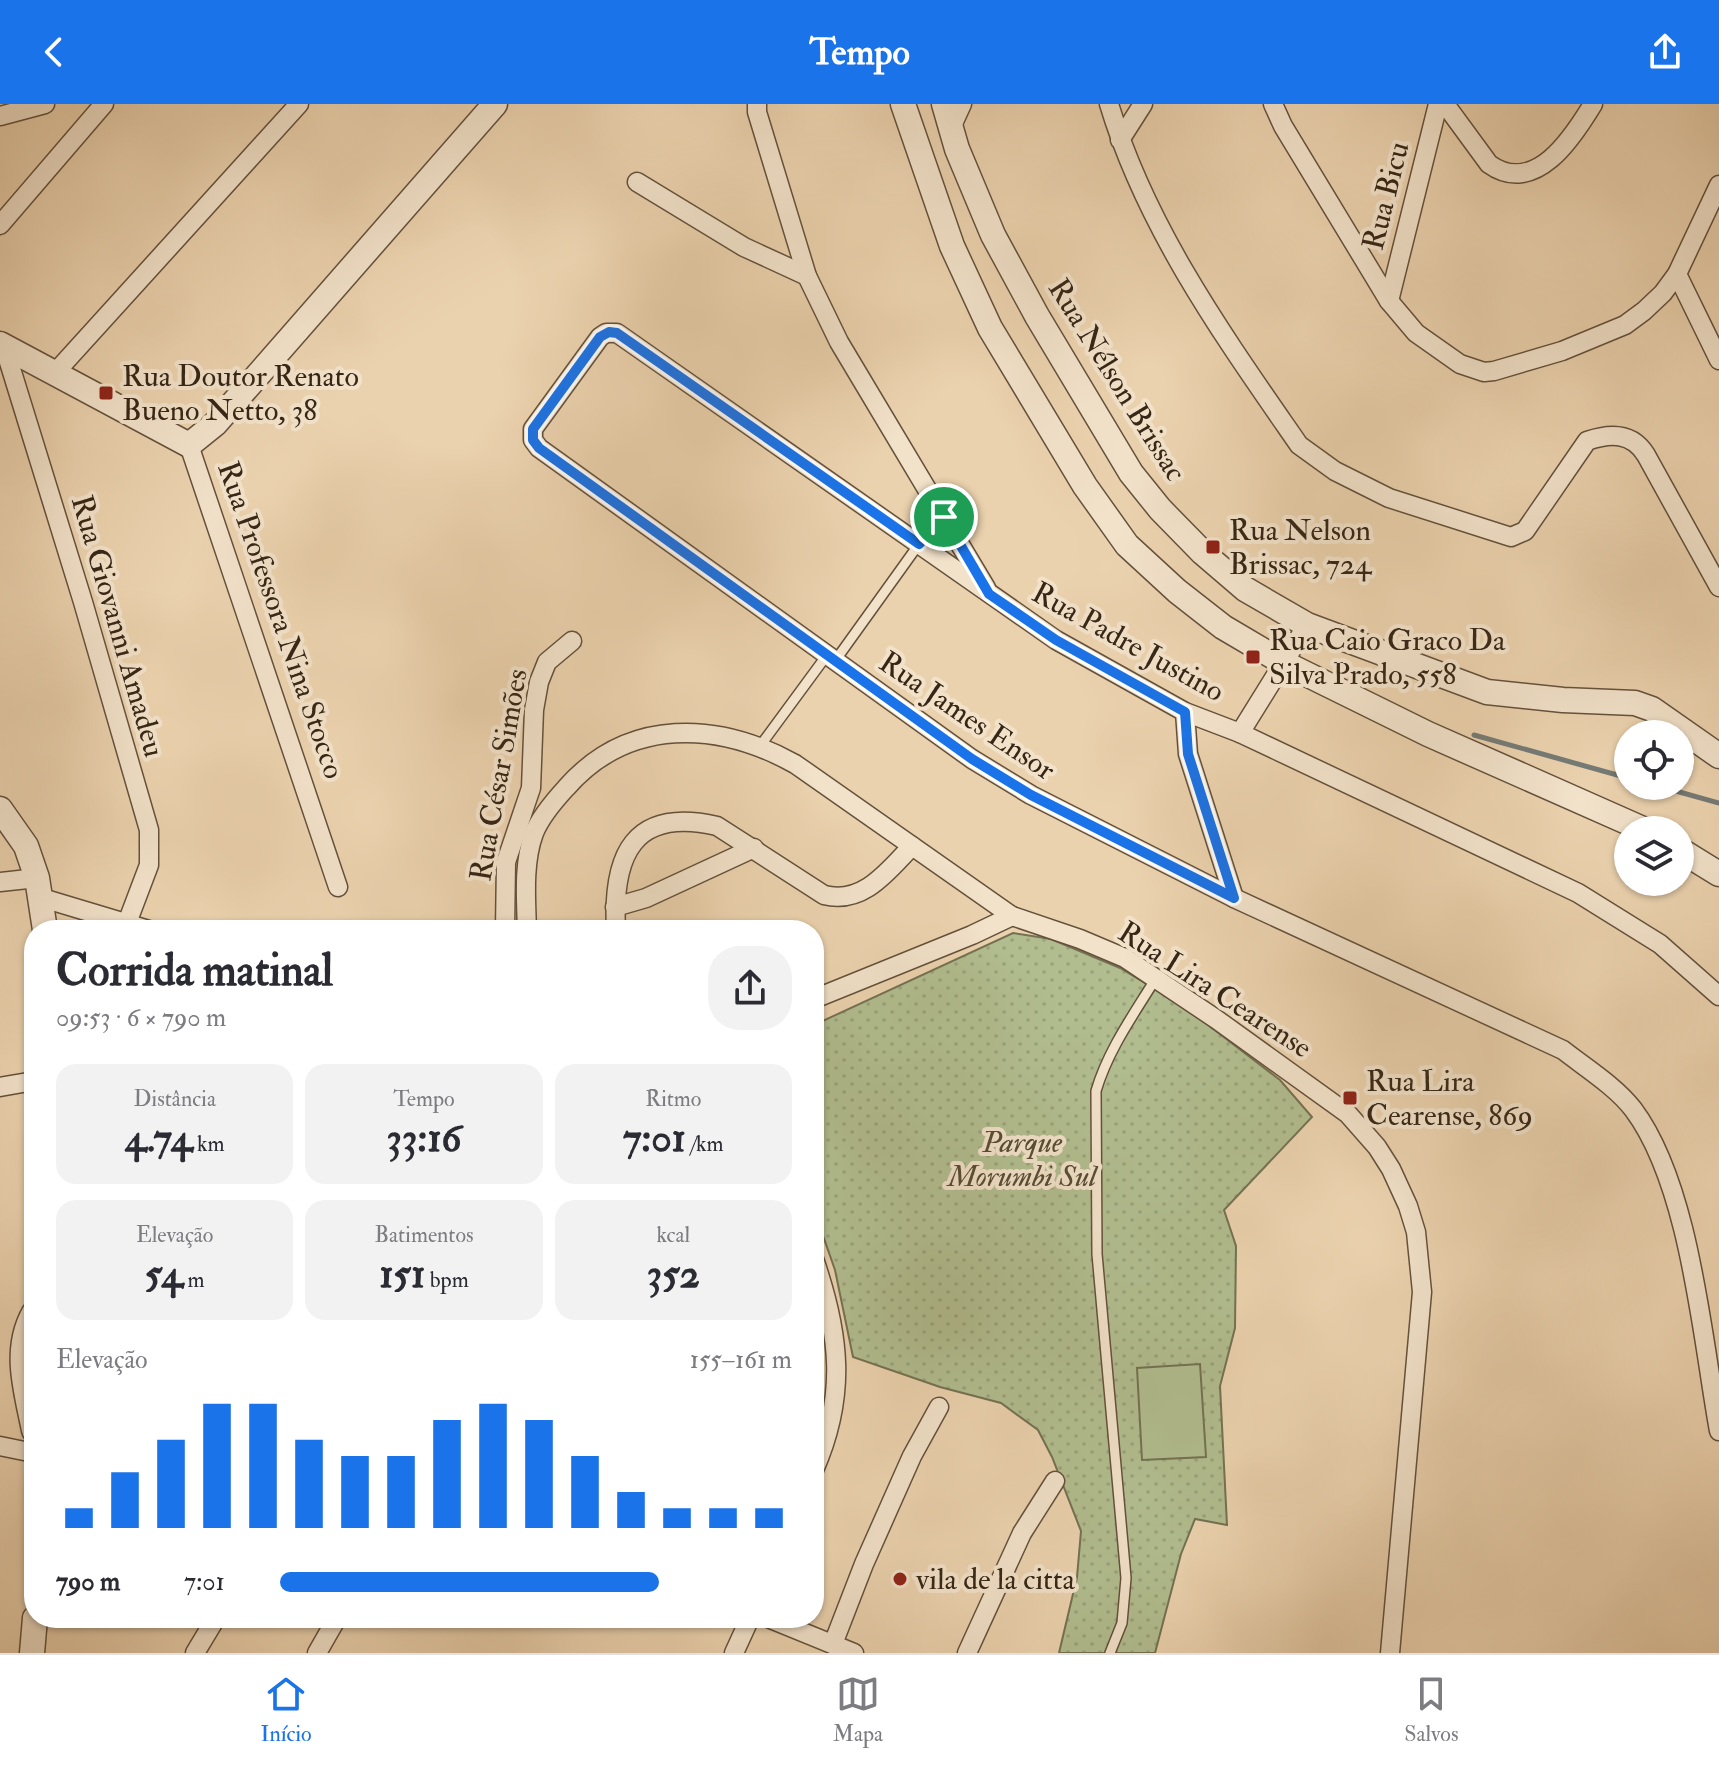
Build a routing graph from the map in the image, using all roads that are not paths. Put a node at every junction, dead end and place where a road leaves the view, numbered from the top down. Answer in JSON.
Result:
{"nodes":[{"id":1,"x":45,"y":104,"type":"edge"},
{"id":2,"x":104,"y":104,"type":"edge"},
{"id":3,"x":299,"y":104,"type":"edge"},
{"id":4,"x":495,"y":104,"type":"edge"},
{"id":5,"x":757,"y":104,"type":"edge"},
{"id":6,"x":903,"y":104,"type":"edge"},
{"id":7,"x":944,"y":104,"type":"edge"},
{"id":8,"x":962,"y":104,"type":"edge"},
{"id":9,"x":1109,"y":104,"type":"edge"},
{"id":10,"x":1143,"y":104,"type":"edge"},
{"id":11,"x":1273,"y":104,"type":"edge"},
{"id":12,"x":1438,"y":104,"type":"edge"},
{"id":13,"x":1445,"y":104,"type":"edge"},
{"id":14,"x":1573,"y":104,"type":"edge"},
{"id":15,"x":1593,"y":104,"type":"edge"},
{"id":16,"x":0,"y":116,"type":"edge"},
{"id":17,"x":951,"y":128,"type":"junction"},
{"id":18,"x":1578,"y":129,"type":"junction"},
{"id":19,"x":1120,"y":140,"type":"junction"},
{"id":20,"x":637,"y":182,"type":"dead end"},
{"id":21,"x":1719,"y":185,"type":"edge"},
{"id":22,"x":0,"y":225,"type":"edge"},
{"id":23,"x":1677,"y":274,"type":"junction"},
{"id":24,"x":807,"y":276,"type":"junction"},
{"id":25,"x":1389,"y":301,"type":"junction"},
{"id":26,"x":2,"y":345,"type":"edge"},
{"id":27,"x":1719,"y":360,"type":"edge"},
{"id":28,"x":54,"y":374,"type":"junction"},
{"id":29,"x":189,"y":445,"type":"junction"},
{"id":30,"x":944,"y":517,"type":"junction"},
{"id":31,"x":919,"y":544,"type":"junction"},
{"id":32,"x":1719,"y":587,"type":"edge"},
{"id":33,"x":989,"y":594,"type":"junction"},
{"id":34,"x":1307,"y":625,"type":"junction"},
{"id":35,"x":572,"y":641,"type":"dead end"},
{"id":36,"x":831,"y":658,"type":"junction"},
{"id":37,"x":1284,"y":663,"type":"junction"},
{"id":38,"x":1185,"y":712,"type":"junction"},
{"id":39,"x":1240,"y":733,"type":"junction"},
{"id":40,"x":760,"y":746,"type":"junction"},
{"id":41,"x":1719,"y":756,"type":"edge"},
{"id":42,"x":531,"y":788,"type":"junction"},
{"id":43,"x":556,"y":799,"type":"junction"},
{"id":44,"x":0,"y":809,"type":"edge"},
{"id":45,"x":1614,"y":816,"type":"edge"},
{"id":46,"x":912,"y":846,"type":"junction"},
{"id":47,"x":754,"y":848,"type":"junction"},
{"id":48,"x":1694,"y":859,"type":"edge"},
{"id":49,"x":1719,"y":874,"type":"edge"},
{"id":50,"x":0,"y":882,"type":"edge"},
{"id":51,"x":338,"y":887,"type":"dead end"},
{"id":52,"x":38,"y":888,"type":"junction"},
{"id":53,"x":1234,"y":898,"type":"junction"},
{"id":54,"x":615,"y":907,"type":"junction"},
{"id":55,"x":1012,"y":916,"type":"junction"},
{"id":56,"x":43,"y":920,"type":"edge"},
{"id":57,"x":119,"y":920,"type":"edge"},
{"id":58,"x":128,"y":920,"type":"edge"},
{"id":59,"x":505,"y":920,"type":"edge"},
{"id":60,"x":527,"y":920,"type":"edge"},
{"id":61,"x":616,"y":920,"type":"edge"},
{"id":62,"x":1156,"y":978,"type":"junction"},
{"id":63,"x":824,"y":995,"type":"edge"},
{"id":64,"x":1719,"y":996,"type":"edge"},
{"id":65,"x":24,"y":1083,"type":"edge"},
{"id":66,"x":0,"y":1087,"type":"edge"},
{"id":67,"x":824,"y":1298,"type":"edge"},
{"id":68,"x":24,"y":1338,"type":"edge"},
{"id":69,"x":24,"y":1368,"type":"edge"},
{"id":70,"x":939,"y":1407,"type":"dead end"},
{"id":71,"x":1719,"y":1431,"type":"edge"},
{"id":72,"x":824,"y":1445,"type":"edge"},
{"id":73,"x":0,"y":1446,"type":"edge"},
{"id":74,"x":24,"y":1451,"type":"edge"},
{"id":75,"x":1055,"y":1481,"type":"dead end"},
{"id":76,"x":34,"y":1628,"type":"edge"},
{"id":77,"x":210,"y":1628,"type":"edge"},
{"id":78,"x":331,"y":1628,"type":"edge"},
{"id":79,"x":745,"y":1628,"type":"edge"},
{"id":80,"x":793,"y":1628,"type":"edge"},
{"id":81,"x":833,"y":1644,"type":"junction"},
{"id":82,"x":32,"y":1653,"type":"edge"},
{"id":83,"x":195,"y":1653,"type":"edge"},
{"id":84,"x":317,"y":1653,"type":"edge"},
{"id":85,"x":734,"y":1653,"type":"edge"},
{"id":86,"x":854,"y":1653,"type":"edge"},
{"id":87,"x":967,"y":1653,"type":"edge"},
{"id":88,"x":1110,"y":1653,"type":"edge"},
{"id":89,"x":1390,"y":1653,"type":"edge"}],
"edges":[{"from":1,"to":16,"type":"street"},
{"from":2,"to":22,"type":"street"},
{"from":3,"to":28,"type":"street"},
{"from":4,"to":29,"type":"street","name":"Rua Professora Nina Stocco"},
{"from":5,"to":24,"type":"street","name":"Rua Padre Justino"},
{"from":6,"to":37,"type":"street"},
{"from":7,"to":17,"type":"street","name":"Rua Nélson Brissac"},
{"from":8,"to":17,"type":"street"},
{"from":9,"to":19,"type":"street"},
{"from":10,"to":19,"type":"street"},
{"from":11,"to":25,"type":"street"},
{"from":12,"to":25,"type":"street","name":"Rua Bicu"},
{"from":13,"to":18,"type":"street"},
{"from":14,"to":18,"type":"street"},
{"from":15,"to":18,"type":"street"},
{"from":17,"to":34,"type":"street","name":"Rua Nélson Brissac"},
{"from":19,"to":32,"type":"street"},
{"from":20,"to":24,"type":"street"},
{"from":21,"to":23,"type":"street"},
{"from":23,"to":25,"type":"street"},
{"from":23,"to":27,"type":"street"},
{"from":24,"to":30,"type":"street","name":"Rua Padre Justino"},
{"from":26,"to":28,"type":"street"},
{"from":26,"to":58,"type":"street","name":"Rua Giovanni Amadeu"},
{"from":28,"to":29,"type":"street"},
{"from":29,"to":51,"type":"street","name":"Rua Professora Nina Stocco"},
{"from":30,"to":31,"type":"street"},
{"from":30,"to":33,"type":"street","name":"Rua Padre Justino"},
{"from":31,"to":33,"type":"street","name":"Rua James Ensor"},
{"from":31,"to":36,"type":"lane"},
{"from":31,"to":36,"type":"street","name":"Rua James Ensor"},
{"from":33,"to":38,"type":"street","name":"Rua Padre Justino"},
{"from":34,"to":37,"type":"street"},
{"from":34,"to":41,"type":"street","name":"Rua Nélson Brissac"},
{"from":35,"to":42,"type":"street","name":"Rua César Simões"},
{"from":36,"to":40,"type":"lane"},
{"from":36,"to":53,"type":"street","name":"Rua James Ensor"},
{"from":37,"to":39,"type":"street"},
{"from":37,"to":45,"type":"street"},
{"from":38,"to":39,"type":"street","name":"Rua Padre Justino"},
{"from":38,"to":53,"type":"street"},
{"from":39,"to":64,"type":"street","name":"Rua Padre Justino"},
{"from":40,"to":43,"type":"street","name":"Rua Lira Cearense"},
{"from":40,"to":46,"type":"street","name":"Rua Lira Cearense"},
{"from":42,"to":43,"type":"street"},
{"from":42,"to":59,"type":"street","name":"Rua César Simões"},
{"from":43,"to":60,"type":"street","name":"Rua Lira Cearense"},
{"from":44,"to":52,"type":"street"},
{"from":46,"to":47,"type":"street"},
{"from":46,"to":55,"type":"street","name":"Rua Lira Cearense"},
{"from":47,"to":54,"type":"street"},
{"from":47,"to":54,"type":"street"},
{"from":48,"to":49,"type":"street"},
{"from":50,"to":52,"type":"street"},
{"from":52,"to":56,"type":"street"},
{"from":52,"to":57,"type":"street"},
{"from":53,"to":71,"type":"street","name":"Rua James Ensor"},
{"from":54,"to":61,"type":"street"},
{"from":55,"to":62,"type":"street","name":"Rua Lira Cearense"},
{"from":55,"to":63,"type":"street"},
{"from":62,"to":88,"type":"lane"},
{"from":62,"to":89,"type":"street","name":"Rua Lira Cearense"},
{"from":65,"to":66,"type":"street"},
{"from":67,"to":72,"type":"street"},
{"from":68,"to":69,"type":"street"},
{"from":70,"to":81,"type":"street"},
{"from":73,"to":74,"type":"street"},
{"from":75,"to":87,"type":"street"},
{"from":76,"to":82,"type":"street"},
{"from":77,"to":83,"type":"street"},
{"from":78,"to":84,"type":"street"},
{"from":79,"to":85,"type":"street"},
{"from":80,"to":81,"type":"street"},
{"from":81,"to":86,"type":"street"}]}
